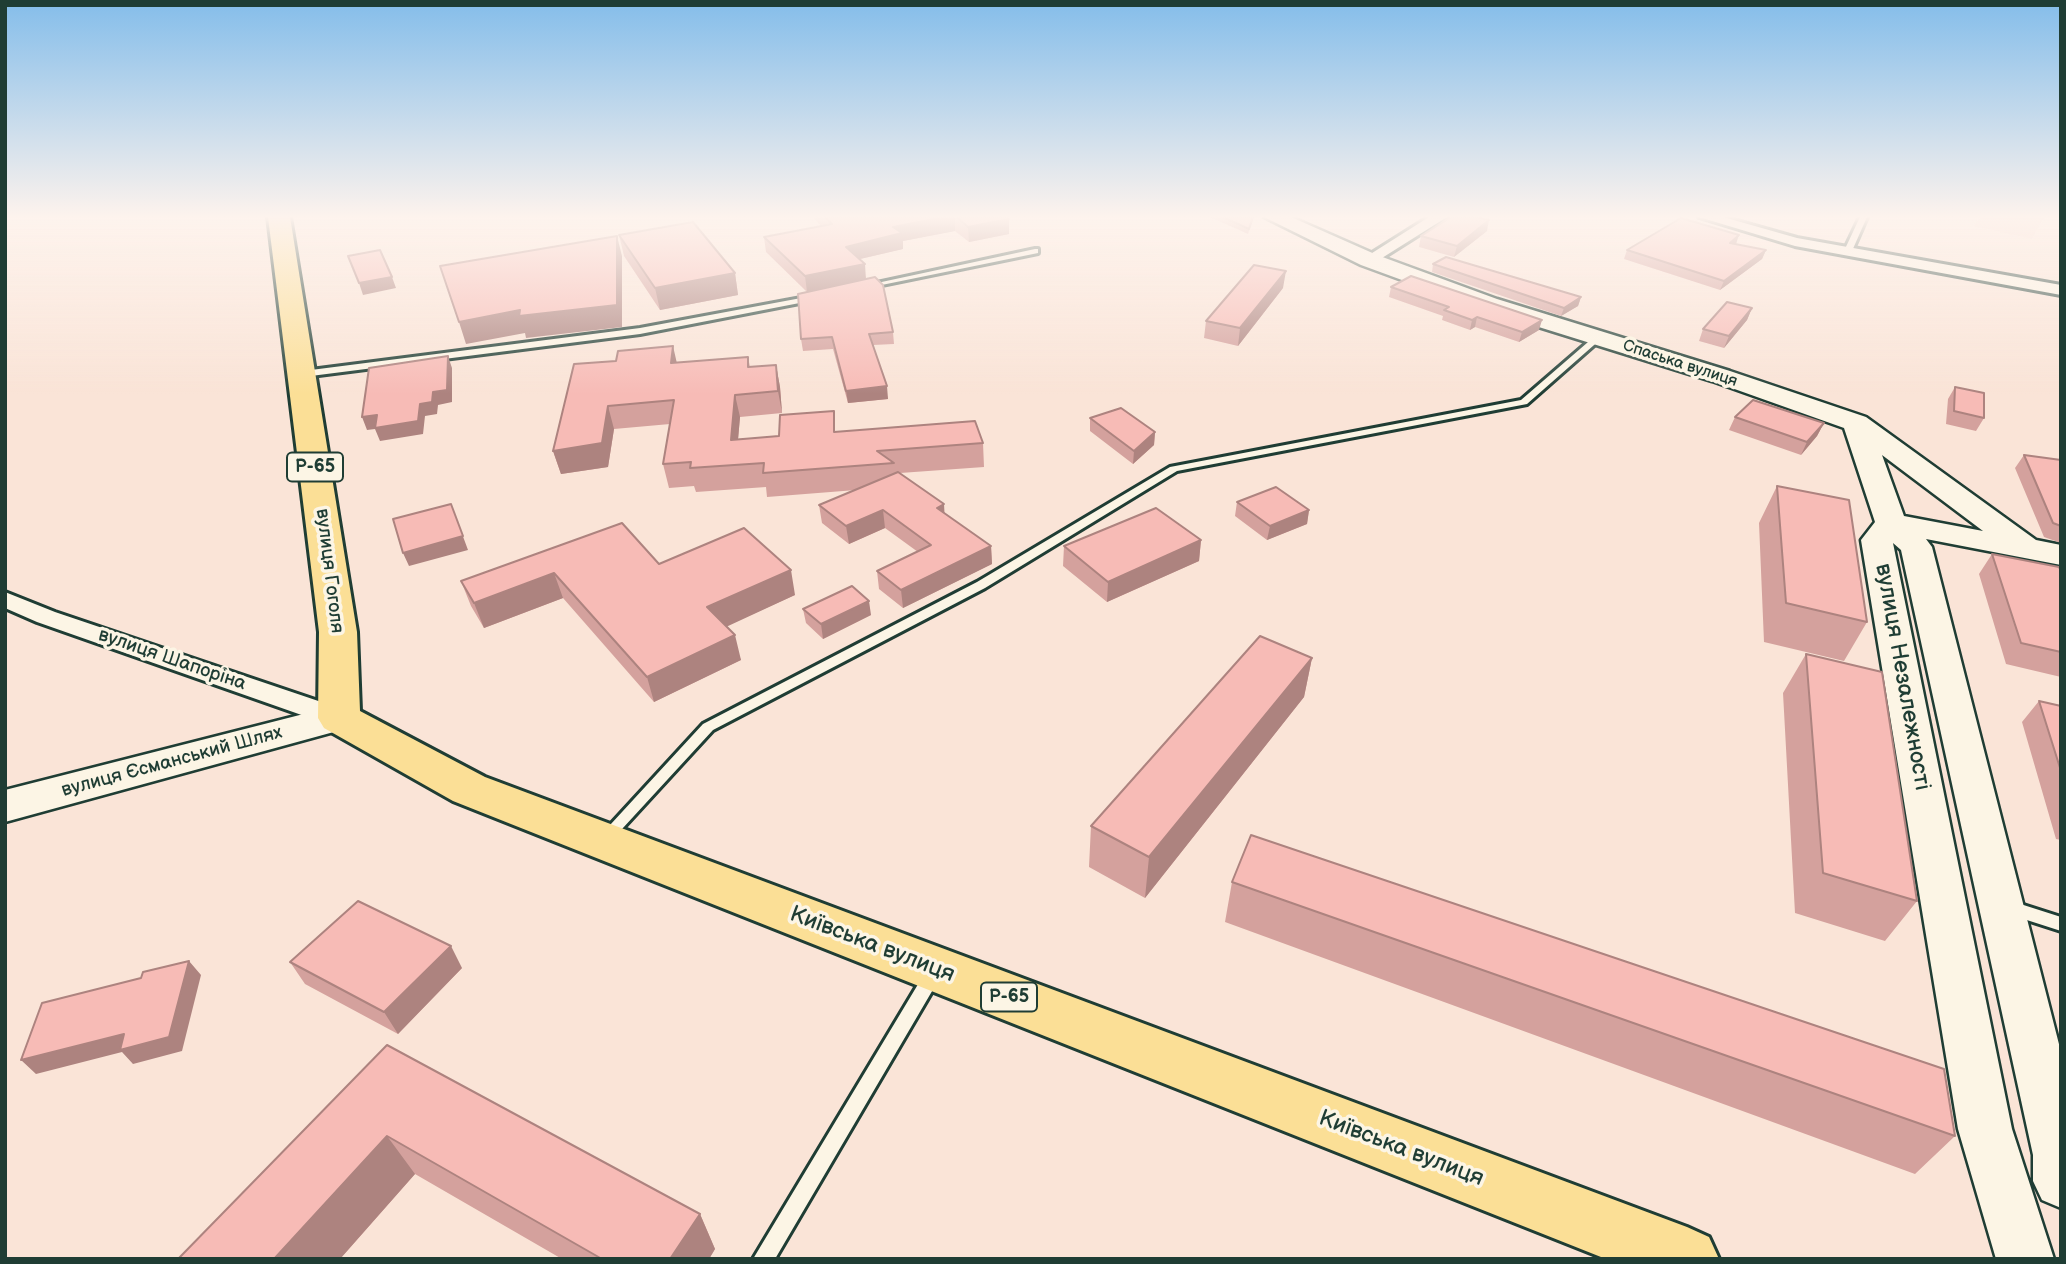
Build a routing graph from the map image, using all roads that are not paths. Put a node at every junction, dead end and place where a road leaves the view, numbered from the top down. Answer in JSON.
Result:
{"nodes":[{"id":1,"x":288,"y":276,"type":"edge"},
{"id":2,"x":916,"y":276,"type":"edge"},
{"id":3,"x":1413,"y":276,"type":"edge"},
{"id":4,"x":1984,"y":276,"type":"edge"},
{"id":5,"x":859,"y":288,"type":"edge"},
{"id":6,"x":2061,"y":290,"type":"edge"},
{"id":7,"x":818,"y":296,"type":"edge"},
{"id":8,"x":1598,"y":338,"type":"junction"},
{"id":9,"x":303,"y":374,"type":"junction"},
{"id":10,"x":1856,"y":423,"type":"junction"},
{"id":11,"x":1891,"y":523,"type":"junction"},
{"id":12,"x":2026,"y":548,"type":"junction"},
{"id":13,"x":2061,"y":555,"type":"edge"},
{"id":14,"x":5,"y":599,"type":"edge"},
{"id":15,"x":339,"y":718,"type":"junction"},
{"id":16,"x":5,"y":806,"type":"edge"},
{"id":17,"x":602,"y":841,"type":"junction"},
{"id":18,"x":2000,"y":905,"type":"junction"},
{"id":19,"x":2061,"y":924,"type":"edge"},
{"id":20,"x":936,"y":970,"type":"junction"},
{"id":21,"x":2061,"y":1181,"type":"edge"},
{"id":22,"x":763,"y":1259,"type":"edge"},
{"id":23,"x":1687,"y":1259,"type":"edge"},
{"id":24,"x":2025,"y":1259,"type":"edge"}],
"edges":[{"from":1,"to":9,"type":"main road","name":"вулиця Гоголя","number":"Р-65"},
{"from":2,"to":5,"type":"lane"},
{"from":3,"to":8,"type":"street","name":"Спаська вулиця"},
{"from":4,"to":6,"type":"street"},
{"from":7,"to":9,"type":"lane"},
{"from":8,"to":10,"type":"street","name":"Спаська вулиця"},
{"from":8,"to":17,"type":"lane"},
{"from":9,"to":15,"type":"main road","name":"вулиця Гоголя","number":"Р-65"},
{"from":10,"to":11,"type":"street"},
{"from":10,"to":12,"type":"street","name":"Спаська вулиця"},
{"from":11,"to":12,"type":"street"},
{"from":11,"to":18,"type":"street","name":"вулиця Незалежності"},
{"from":11,"to":24,"type":"street","name":"вулиця Незалежності"},
{"from":12,"to":13,"type":"street","name":"Спаська вулиця"},
{"from":14,"to":15,"type":"street","name":"вулиця Шапоріна"},
{"from":15,"to":16,"type":"street","name":"вулиця Єсманський Шлях"},
{"from":15,"to":17,"type":"main road","name":"Київська вулиця","number":"Р-65"},
{"from":17,"to":20,"type":"main road","name":"Київська вулиця","number":"Р-65"},
{"from":18,"to":19,"type":"lane"},
{"from":18,"to":21,"type":"street","name":"вулиця Незалежності"},
{"from":20,"to":22,"type":"lane"},
{"from":20,"to":23,"type":"main road","name":"Київська вулиця","number":"Р-65"}]}
